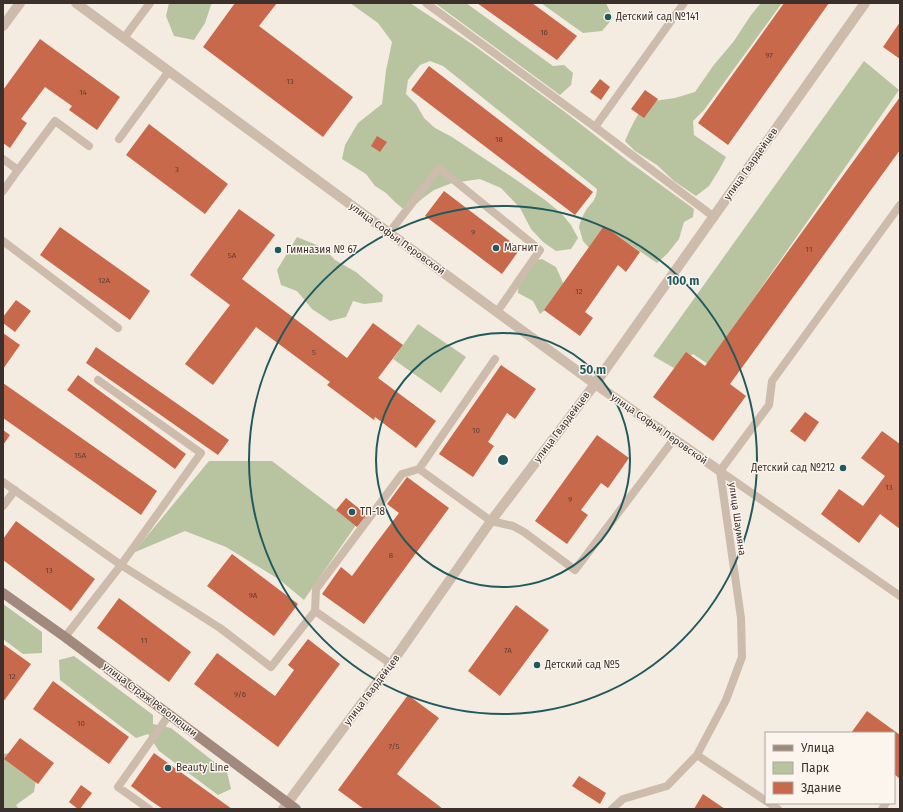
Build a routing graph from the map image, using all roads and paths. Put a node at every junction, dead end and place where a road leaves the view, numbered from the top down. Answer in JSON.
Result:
{"nodes":[{"id":1,"x":20,"y":3,"type":"edge"},
{"id":2,"x":76,"y":3,"type":"edge"},
{"id":3,"x":150,"y":3,"type":"edge"},
{"id":4,"x":426,"y":3,"type":"edge"},
{"id":5,"x":684,"y":3,"type":"edge"},
{"id":6,"x":865,"y":3,"type":"edge"},
{"id":7,"x":3,"y":26,"type":"edge"},
{"id":8,"x":124,"y":38,"type":"junction"},
{"id":9,"x":169,"y":71,"type":"junction"},
{"id":10,"x":595,"y":127,"type":"junction"},
{"id":11,"x":119,"y":140,"type":"dead end"},
{"id":12,"x":89,"y":146,"type":"dead end"},
{"id":13,"x":3,"y":159,"type":"edge"},
{"id":14,"x":18,"y":170,"type":"junction"},
{"id":15,"x":3,"y":191,"type":"edge"},
{"id":16,"x":900,"y":205,"type":"edge"},
{"id":17,"x":714,"y":217,"type":"junction"},
{"id":18,"x":389,"y":233,"type":"junction"},
{"id":19,"x":3,"y":241,"type":"edge"},
{"id":20,"x":497,"y":312,"type":"junction"},
{"id":21,"x":118,"y":328,"type":"dead end"},
{"id":22,"x":495,"y":359,"type":"dead end"},
{"id":23,"x":98,"y":380,"type":"dead end"},
{"id":24,"x":595,"y":384,"type":"junction"},
{"id":25,"x":674,"y":439,"type":"junction"},
{"id":26,"x":419,"y":469,"type":"junction"},
{"id":27,"x":720,"y":471,"type":"junction"},
{"id":28,"x":3,"y":482,"type":"edge"},
{"id":29,"x":15,"y":490,"type":"junction"},
{"id":30,"x":3,"y":506,"type":"edge"},
{"id":31,"x":491,"y":521,"type":"junction"},
{"id":32,"x":121,"y":565,"type":"junction"},
{"id":33,"x":3,"y":593,"type":"edge"},
{"id":34,"x":900,"y":596,"type":"edge"},
{"id":35,"x":315,"y":611,"type":"junction"},
{"id":36,"x":65,"y":638,"type":"junction"},
{"id":37,"x":392,"y":664,"type":"junction"},
{"id":38,"x":169,"y":715,"type":"junction"},
{"id":39,"x":697,"y":755,"type":"junction"},
{"id":40,"x":765,"y":800,"type":"edge"},
{"id":41,"x":285,"y":806,"type":"edge"},
{"id":42,"x":148,"y":809,"type":"edge"},
{"id":43,"x":296,"y":809,"type":"edge"},
{"id":44,"x":612,"y":809,"type":"edge"}],
"edges":[{"from":1,"to":7,"type":"street"},
{"from":2,"to":8,"type":"street","name":"улица Софьи Перовской"},
{"from":3,"to":8,"type":"lane"},
{"from":4,"to":10,"type":"lane"},
{"from":5,"to":10,"type":"lane"},
{"from":6,"to":17,"type":"street","name":"улица Гвардейцев"},
{"from":8,"to":9,"type":"street","name":"улица Софьи Перовской"},
{"from":9,"to":11,"type":"lane"},
{"from":9,"to":18,"type":"street","name":"улица Софьи Перовской"},
{"from":10,"to":17,"type":"lane"},
{"from":12,"to":14,"type":"lane"},
{"from":13,"to":14,"type":"lane"},
{"from":14,"to":15,"type":"lane"},
{"from":16,"to":27,"type":"lane"},
{"from":17,"to":24,"type":"street","name":"улица Гвардейцев"},
{"from":18,"to":20,"type":"street","name":"улица Софьи Перовской"},
{"from":18,"to":20,"type":"lane"},
{"from":19,"to":21,"type":"lane"},
{"from":20,"to":24,"type":"street","name":"улица Софьи Перовской"},
{"from":22,"to":26,"type":"lane"},
{"from":23,"to":32,"type":"lane"},
{"from":24,"to":25,"type":"street","name":"улица Софьи Перовской"},
{"from":24,"to":31,"type":"street","name":"улица Гвардейцев"},
{"from":25,"to":27,"type":"street","name":"улица Софьи Перовской"},
{"from":25,"to":31,"type":"lane"},
{"from":26,"to":31,"type":"lane"},
{"from":26,"to":35,"type":"lane"},
{"from":27,"to":34,"type":"lane","name":"улица Шаумяна"},
{"from":27,"to":39,"type":"lane","name":"улица Шаумяна"},
{"from":28,"to":29,"type":"lane"},
{"from":29,"to":30,"type":"lane"},
{"from":29,"to":32,"type":"lane"},
{"from":31,"to":37,"type":"street","name":"улица Гвардейцев"},
{"from":32,"to":35,"type":"lane"},
{"from":32,"to":36,"type":"lane"},
{"from":33,"to":36,"type":"street","name":"улица Страж Революции"},
{"from":35,"to":37,"type":"lane"},
{"from":36,"to":38,"type":"street","name":"улица Страж Революции"},
{"from":37,"to":41,"type":"street","name":"улица Гвардейцев"},
{"from":38,"to":41,"type":"street","name":"улица Страж Революции"},
{"from":38,"to":42,"type":"lane"},
{"from":39,"to":40,"type":"lane"},
{"from":39,"to":44,"type":"lane","name":"улица Шаумяна"},
{"from":41,"to":43,"type":"street","name":"улица Страж Революции"}]}
